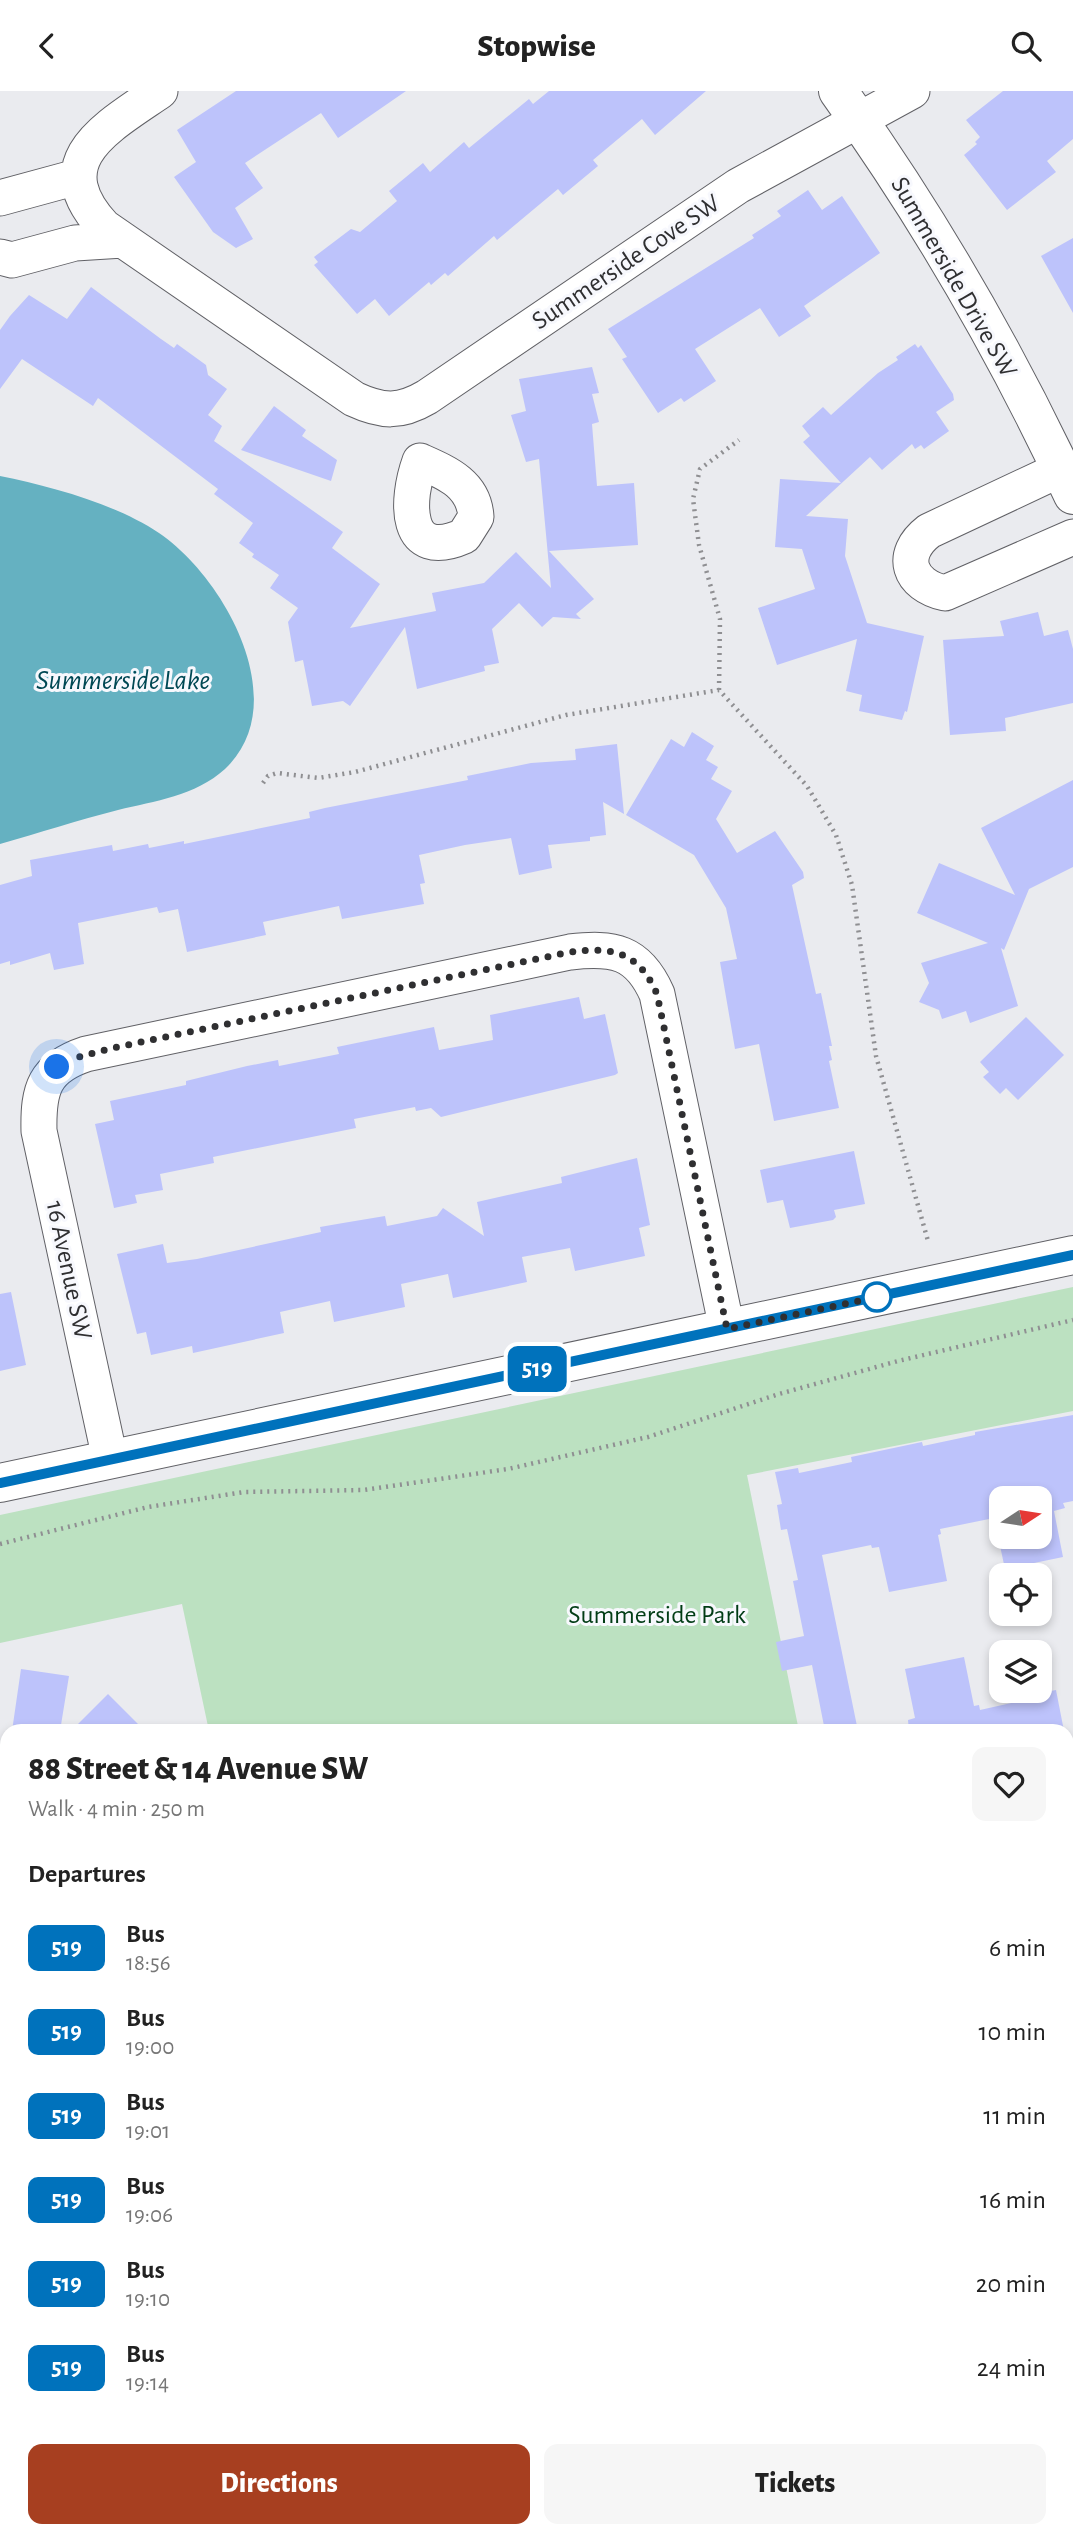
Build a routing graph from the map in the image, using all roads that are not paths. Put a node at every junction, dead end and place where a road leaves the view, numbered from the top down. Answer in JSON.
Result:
{"nodes":[{"id":1,"x":160,"y":91,"type":"edge"},
{"id":2,"x":912,"y":91,"type":"edge"},
{"id":3,"x":848,"y":106,"type":"edge"},
{"id":4,"x":76,"y":177,"type":"junction"},
{"id":5,"x":0,"y":198,"type":"edge"},
{"id":6,"x":122,"y":240,"type":"junction"},
{"id":7,"x":0,"y":257,"type":"edge"},
{"id":8,"x":398,"y":411,"type":"junction"},
{"id":9,"x":420,"y":461,"type":"dead end"},
{"id":10,"x":1067,"y":482,"type":"edge"},
{"id":11,"x":1073,"y":537,"type":"edge"},
{"id":12,"x":1073,"y":1255,"type":"edge"},
{"id":13,"x":727,"y":1329,"type":"junction"},
{"id":14,"x":110,"y":1459,"type":"junction"},
{"id":15,"x":0,"y":1483,"type":"edge"}],
"edges":[{"from":1,"to":4,"type":"street"},
{"from":2,"to":3,"type":"street","name":"Summerside Cove SW"},
{"from":3,"to":8,"type":"street","name":"Summerside Cove SW"},
{"from":3,"to":10,"type":"street","name":"Summerside Drive SW"},
{"from":4,"to":5,"type":"street"},
{"from":4,"to":6,"type":"street"},
{"from":6,"to":7,"type":"street"},
{"from":6,"to":8,"type":"street"},
{"from":8,"to":9,"type":"street"},
{"from":10,"to":11,"type":"street","name":"Summerside Drive SW"},
{"from":12,"to":13,"type":"street"},
{"from":13,"to":14,"type":"street"},
{"from":13,"to":14,"type":"street","name":"16 Avenue SW"},
{"from":14,"to":15,"type":"street"}]}
